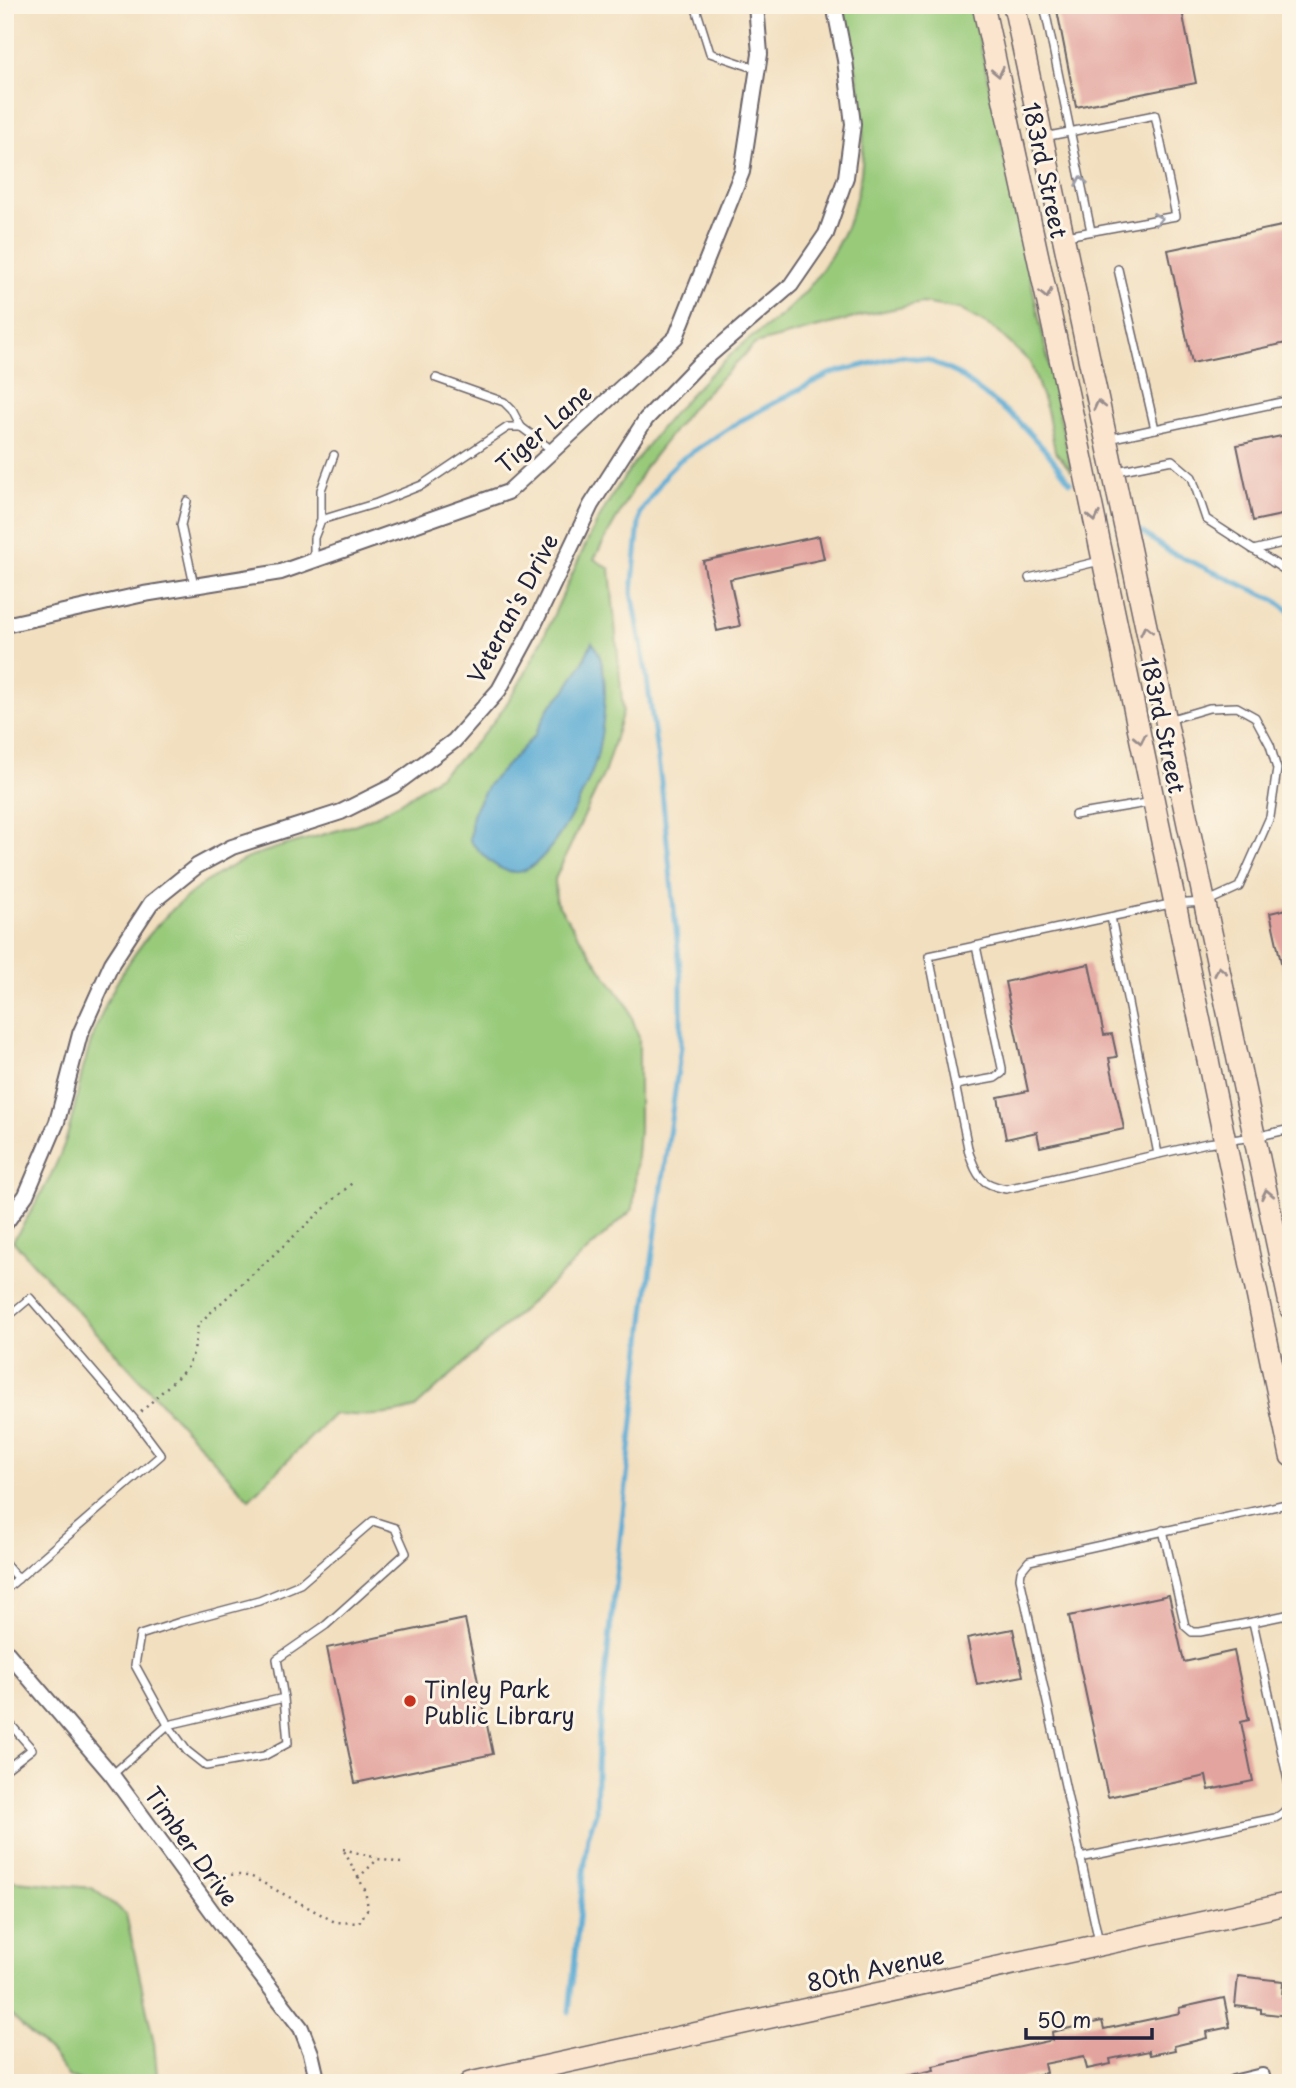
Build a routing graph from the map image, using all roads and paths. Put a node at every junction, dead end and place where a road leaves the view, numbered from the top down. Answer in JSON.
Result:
{"nodes":[{"id":1,"x":695,"y":5,"type":"edge"},
{"id":2,"x":756,"y":5,"type":"edge"},
{"id":3,"x":834,"y":5,"type":"edge"},
{"id":4,"x":983,"y":5,"type":"edge"},
{"id":5,"x":1014,"y":5,"type":"edge"},
{"id":6,"x":1044,"y":5,"type":"edge"},
{"id":7,"x":758,"y":69,"type":"junction"},
{"id":8,"x":1071,"y":131,"type":"junction"},
{"id":9,"x":1042,"y":137,"type":"junction"},
{"id":10,"x":1091,"y":231,"type":"junction"},
{"id":11,"x":1062,"y":237,"type":"junction"},
{"id":12,"x":1118,"y":269,"type":"dead end"},
{"id":13,"x":436,"y":378,"type":"dead end"},
{"id":14,"x":1291,"y":400,"type":"edge"},
{"id":15,"x":521,"y":427,"type":"junction"},
{"id":16,"x":1154,"y":429,"type":"junction"},
{"id":17,"x":1107,"y":439,"type":"junction"},
{"id":18,"x":553,"y":451,"type":"junction"},
{"id":19,"x":334,"y":455,"type":"dead end"},
{"id":20,"x":1112,"y":471,"type":"junction"},
{"id":21,"x":187,"y":501,"type":"dead end"},
{"id":22,"x":321,"y":519,"type":"junction"},
{"id":23,"x":1291,"y":541,"type":"edge"},
{"id":24,"x":1253,"y":550,"type":"junction"},
{"id":25,"x":1103,"y":560,"type":"junction"},
{"id":26,"x":314,"y":561,"type":"junction"},
{"id":27,"x":1291,"y":574,"type":"edge"},
{"id":28,"x":1029,"y":578,"type":"dead end"},
{"id":29,"x":194,"y":586,"type":"junction"},
{"id":30,"x":5,"y":625,"type":"edge"},
{"id":31,"x":1166,"y":721,"type":"junction"},
{"id":32,"x":1153,"y":802,"type":"junction"},
{"id":33,"x":1075,"y":815,"type":"dead end"},
{"id":34,"x":1206,"y":902,"type":"junction"},
{"id":35,"x":1174,"y":904,"type":"junction"},
{"id":36,"x":1111,"y":917,"type":"junction"},
{"id":37,"x":976,"y":946,"type":"junction"},
{"id":38,"x":956,"y":1085,"type":"junction"},
{"id":39,"x":1291,"y":1129,"type":"edge"},
{"id":40,"x":1255,"y":1137,"type":"junction"},
{"id":41,"x":1224,"y":1141,"type":"junction"},
{"id":42,"x":1158,"y":1154,"type":"junction"},
{"id":43,"x":352,"y":1183,"type":"dead end"},
{"id":44,"x":5,"y":1224,"type":"edge"},
{"id":45,"x":1291,"y":1309,"type":"edge"},
{"id":46,"x":5,"y":1319,"type":"edge"},
{"id":47,"x":134,"y":1419,"type":"junction"},
{"id":48,"x":1291,"y":1456,"type":"edge"},
{"id":49,"x":1291,"y":1503,"type":"edge"},
{"id":50,"x":1163,"y":1530,"type":"junction"},
{"id":51,"x":5,"y":1564,"type":"edge"},
{"id":52,"x":18,"y":1579,"type":"junction"},
{"id":53,"x":5,"y":1590,"type":"edge"},
{"id":54,"x":1291,"y":1614,"type":"edge"},
{"id":55,"x":1253,"y":1622,"type":"junction"},
{"id":56,"x":5,"y":1650,"type":"edge"},
{"id":57,"x":284,"y":1698,"type":"junction"},
{"id":58,"x":5,"y":1718,"type":"edge"},
{"id":59,"x":168,"y":1725,"type":"junction"},
{"id":60,"x":5,"y":1770,"type":"edge"},
{"id":61,"x":112,"y":1775,"type":"junction"},
{"id":62,"x":1080,"y":1858,"type":"junction"},
{"id":63,"x":378,"y":1859,"type":"junction"},
{"id":64,"x":401,"y":1863,"type":"dead end"},
{"id":65,"x":358,"y":1878,"type":"junction"},
{"id":66,"x":211,"y":1880,"type":"dead end"},
{"id":67,"x":1291,"y":1903,"type":"edge"},
{"id":68,"x":1100,"y":1946,"type":"junction"},
{"id":69,"x":1263,"y":2080,"type":"edge"},
{"id":70,"x":318,"y":2083,"type":"edge"},
{"id":71,"x":470,"y":2083,"type":"edge"},
{"id":72,"x":1233,"y":2083,"type":"edge"}],
"edges":[{"from":1,"to":7,"type":"lane"},
{"from":2,"to":7,"type":"street","name":"Tiger Lane"},
{"from":3,"to":44,"type":"street","name":"Veteran's Drive"},
{"from":4,"to":25,"type":"street","name":"183rd Street","one_way":true},
{"from":5,"to":9,"type":"street","name":"183rd Street"},
{"from":6,"to":8,"type":"lane"},
{"from":7,"to":18,"type":"street","name":"Tiger Lane"},
{"from":8,"to":9,"type":"lane"},
{"from":10,"to":8,"type":"lane","one_way":true},
{"from":10,"to":8,"type":"lane","one_way":true},
{"from":9,"to":11,"type":"street","name":"183rd Street"},
{"from":10,"to":11,"type":"lane"},
{"from":17,"to":11,"type":"street","name":"183rd Street","one_way":true},
{"from":12,"to":16,"type":"lane"},
{"from":13,"to":15,"type":"lane"},
{"from":14,"to":16,"type":"lane"},
{"from":15,"to":18,"type":"lane"},
{"from":15,"to":22,"type":"lane"},
{"from":16,"to":17,"type":"lane"},
{"from":17,"to":20,"type":"street","name":"183rd Street"},
{"from":18,"to":26,"type":"street","name":"Tiger Lane"},
{"from":19,"to":22,"type":"lane"},
{"from":20,"to":24,"type":"lane"},
{"from":31,"to":20,"type":"street","name":"183rd Street","one_way":true},
{"from":21,"to":29,"type":"lane"},
{"from":22,"to":26,"type":"lane"},
{"from":23,"to":24,"type":"lane"},
{"from":24,"to":27,"type":"lane"},
{"from":25,"to":28,"type":"lane"},
{"from":25,"to":32,"type":"street","name":"183rd Street","one_way":true},
{"from":26,"to":29,"type":"street","name":"Tiger Lane"},
{"from":29,"to":30,"type":"street","name":"Tiger Lane"},
{"from":31,"to":34,"type":"street","name":"183rd Street"},
{"from":31,"to":34,"type":"lane"},
{"from":32,"to":33,"type":"lane"},
{"from":32,"to":35,"type":"street","name":"183rd Street"},
{"from":34,"to":35,"type":"lane"},
{"from":40,"to":34,"type":"street","name":"183rd Street","one_way":true},
{"from":35,"to":36,"type":"lane"},
{"from":35,"to":41,"type":"street","name":"183rd Street"},
{"from":36,"to":37,"type":"lane"},
{"from":36,"to":42,"type":"lane"},
{"from":37,"to":38,"type":"lane"},
{"from":37,"to":38,"type":"lane"},
{"from":38,"to":42,"type":"lane"},
{"from":39,"to":40,"type":"lane"},
{"from":40,"to":41,"type":"lane"},
{"from":45,"to":40,"type":"street","name":"183rd Street","one_way":true},
{"from":41,"to":42,"type":"lane"},
{"from":41,"to":48,"type":"street","name":"183rd Street"},
{"from":43,"to":47,"type":"path"},
{"from":46,"to":47,"type":"lane"},
{"from":47,"to":52,"type":"lane"},
{"from":49,"to":50,"type":"lane"},
{"from":50,"to":55,"type":"lane"},
{"from":50,"to":62,"type":"lane"},
{"from":51,"to":52,"type":"lane"},
{"from":52,"to":53,"type":"lane"},
{"from":54,"to":55,"type":"lane"},
{"from":55,"to":62,"type":"lane"},
{"from":56,"to":61,"type":"street","name":"Timber Drive"},
{"from":57,"to":59,"type":"lane"},
{"from":57,"to":59,"type":"lane"},
{"from":57,"to":59,"type":"lane"},
{"from":58,"to":60,"type":"lane"},
{"from":59,"to":61,"type":"lane"},
{"from":61,"to":70,"type":"street","name":"Timber Drive"},
{"from":62,"to":68,"type":"lane"},
{"from":63,"to":64,"type":"path"},
{"from":63,"to":65,"type":"path"},
{"from":63,"to":65,"type":"path"},
{"from":65,"to":66,"type":"path"},
{"from":67,"to":68,"type":"street","name":"80th Avenue"},
{"from":68,"to":71,"type":"street","name":"80th Avenue"},
{"from":69,"to":72,"type":"street"}]}
